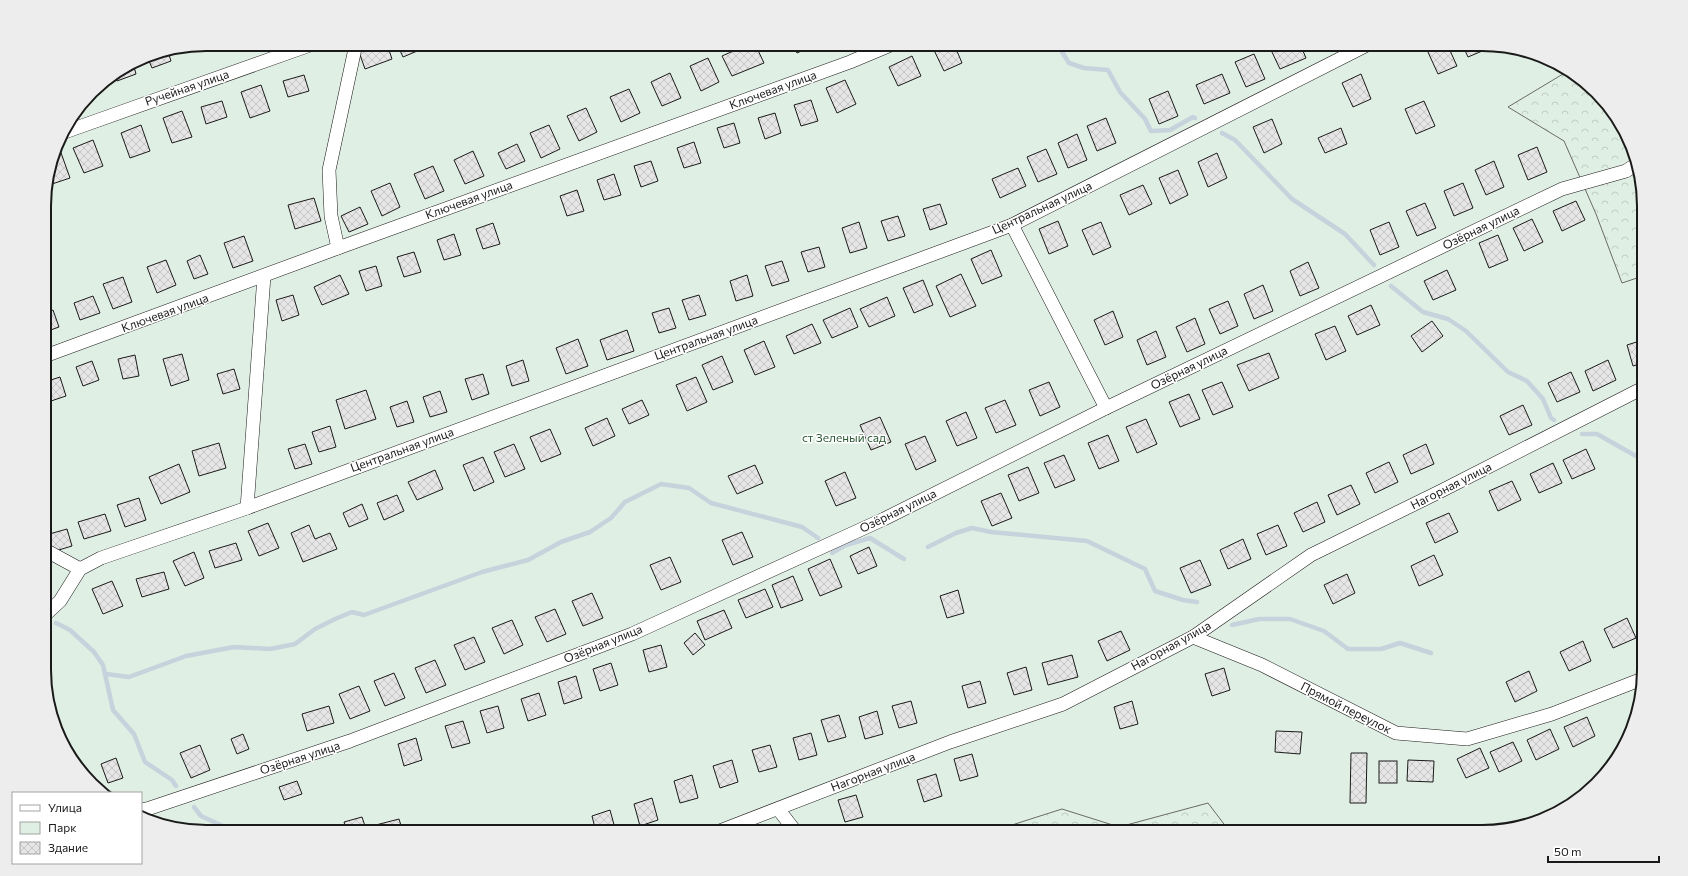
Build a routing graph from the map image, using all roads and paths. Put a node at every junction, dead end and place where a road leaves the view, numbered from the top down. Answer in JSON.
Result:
{"nodes":[{"id":1,"x":293,"y":51,"type":"edge"},
{"id":2,"x":354,"y":51,"type":"edge"},
{"id":3,"x":876,"y":51,"type":"edge"},
{"id":4,"x":1355,"y":51,"type":"edge"},
{"id":5,"x":71,"y":130,"type":"edge"},
{"id":6,"x":1632,"y":167,"type":"edge"},
{"id":7,"x":1012,"y":225,"type":"junction"},
{"id":8,"x":338,"y":248,"type":"junction"},
{"id":9,"x":264,"y":276,"type":"junction"},
{"id":10,"x":51,"y":354,"type":"edge"},
{"id":11,"x":1637,"y":391,"type":"edge"},
{"id":12,"x":1106,"y":408,"type":"junction"},
{"id":13,"x":247,"y":508,"type":"junction"},
{"id":14,"x":51,"y":553,"type":"edge"},
{"id":15,"x":80,"y":569,"type":"junction"},
{"id":16,"x":51,"y":609,"type":"edge"},
{"id":17,"x":1193,"y":637,"type":"junction"},
{"id":18,"x":1637,"y":681,"type":"edge"},
{"id":19,"x":778,"y":809,"type":"junction"},
{"id":20,"x":142,"y":810,"type":"edge"},
{"id":21,"x":736,"y":825,"type":"edge"},
{"id":22,"x":791,"y":825,"type":"edge"}],
"edges":[{"from":1,"to":5,"type":"street","name":"Ручейная улица"},
{"from":2,"to":8,"type":"street"},
{"from":3,"to":8,"type":"street","name":"Ключевая улица"},
{"from":4,"to":7,"type":"street","name":"Центральная улица"},
{"from":6,"to":12,"type":"street","name":"Озёрная улица"},
{"from":7,"to":12,"type":"street"},
{"from":7,"to":13,"type":"street","name":"Центральная улица"},
{"from":8,"to":9,"type":"street","name":"Ключевая улица"},
{"from":9,"to":10,"type":"street","name":"Ключевая улица"},
{"from":9,"to":13,"type":"street"},
{"from":11,"to":17,"type":"street","name":"Нагорная улица"},
{"from":12,"to":20,"type":"street","name":"Озёрная улица"},
{"from":13,"to":15,"type":"street","name":"Центральная улица"},
{"from":14,"to":15,"type":"street"},
{"from":15,"to":16,"type":"street","name":"Центральная улица"},
{"from":17,"to":18,"type":"street","name":"Прямой переулок"},
{"from":17,"to":19,"type":"street","name":"Нагорная улица"},
{"from":19,"to":21,"type":"street","name":"Нагорная улица"},
{"from":19,"to":22,"type":"street"}]}
